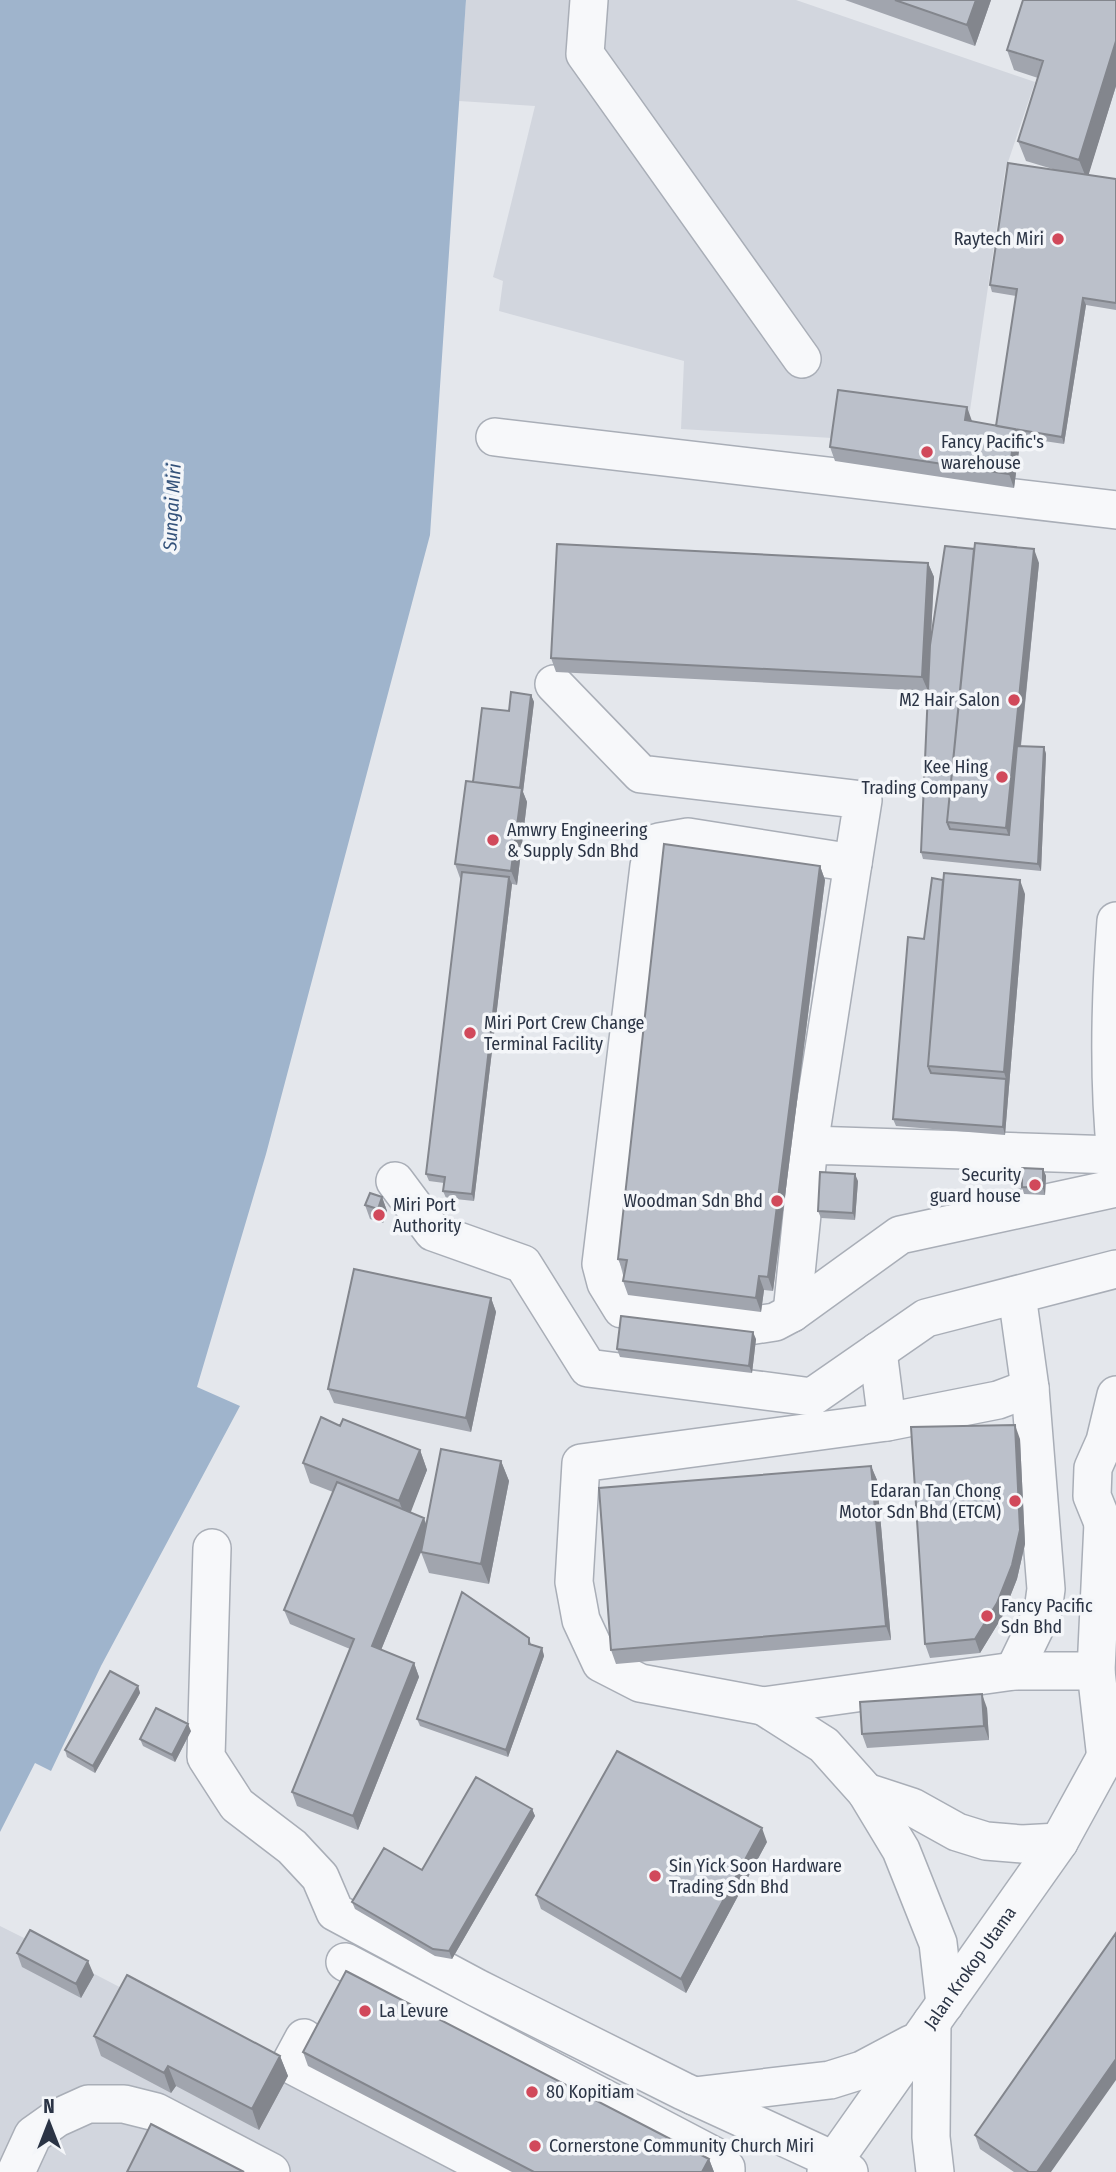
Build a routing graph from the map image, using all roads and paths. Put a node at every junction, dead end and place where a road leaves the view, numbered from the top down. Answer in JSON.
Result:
{"nodes":[{"id":1,"x":589,"y":0,"type":"edge"},
{"id":2,"x":802,"y":359,"type":"dead end"},
{"id":3,"x":495,"y":437,"type":"dead end"},
{"id":4,"x":1116,"y":510,"type":"edge"},
{"id":5,"x":554,"y":684,"type":"dead end"},
{"id":6,"x":853,"y":863,"type":"junction"},
{"id":7,"x":1116,"y":922,"type":"edge"},
{"id":8,"x":1115,"y":1140,"type":"edge"},
{"id":9,"x":809,"y":1145,"type":"junction"},
{"id":10,"x":395,"y":1181,"type":"dead end"},
{"id":11,"x":1116,"y":1188,"type":"edge"},
{"id":12,"x":1116,"y":1269,"type":"edge"},
{"id":13,"x":1017,"y":1295,"type":"junction"},
{"id":14,"x":792,"y":1313,"type":"junction"},
{"id":15,"x":878,"y":1351,"type":"junction"},
{"id":16,"x":1030,"y":1388,"type":"junction"},
{"id":17,"x":1116,"y":1395,"type":"edge"},
{"id":18,"x":887,"y":1422,"type":"junction"},
{"id":19,"x":1110,"y":1436,"type":"edge"},
{"id":20,"x":1109,"y":1530,"type":"edge"},
{"id":21,"x":212,"y":1548,"type":"dead end"},
{"id":22,"x":1014,"y":1671,"type":"junction"},
{"id":23,"x":1096,"y":1671,"type":"junction"},
{"id":24,"x":763,"y":1706,"type":"junction"},
{"id":25,"x":1111,"y":1749,"type":"edge"},
{"id":26,"x":866,"y":1792,"type":"junction"},
{"id":27,"x":1059,"y":1842,"type":"junction"},
{"id":28,"x":345,"y":1962,"type":"dead end"},
{"id":29,"x":477,"y":1987,"type":"junction"},
{"id":30,"x":460,"y":2022,"type":"junction"},
{"id":31,"x":933,"y":2022,"type":"junction"},
{"id":32,"x":304,"y":2038,"type":"dead end"},
{"id":33,"x":694,"y":2096,"type":"junction"},
{"id":34,"x":836,"y":2168,"type":"edge"},
{"id":35,"x":16,"y":2172,"type":"edge"},
{"id":36,"x":271,"y":2172,"type":"edge"},
{"id":37,"x":497,"y":2172,"type":"edge"},
{"id":38,"x":726,"y":2172,"type":"edge"},
{"id":39,"x":936,"y":2172,"type":"edge"}],
"edges":[{"from":1,"to":2,"type":"street"},
{"from":3,"to":4,"type":"street"},
{"from":5,"to":6,"type":"street"},
{"from":6,"to":9,"type":"street"},
{"from":6,"to":14,"type":"street"},
{"from":7,"to":8,"type":"street"},
{"from":8,"to":9,"type":"street"},
{"from":9,"to":14,"type":"street"},
{"from":10,"to":15,"type":"street"},
{"from":11,"to":14,"type":"street"},
{"from":12,"to":13,"type":"street"},
{"from":13,"to":15,"type":"street"},
{"from":13,"to":16,"type":"street"},
{"from":15,"to":18,"type":"street"},
{"from":16,"to":18,"type":"street"},
{"from":16,"to":22,"type":"street"},
{"from":17,"to":19,"type":"street"},
{"from":18,"to":24,"type":"street"},
{"from":19,"to":20,"type":"street"},
{"from":20,"to":23,"type":"street"},
{"from":21,"to":29,"type":"street"},
{"from":22,"to":23,"type":"street"},
{"from":22,"to":24,"type":"street"},
{"from":23,"to":25,"type":"street"},
{"from":24,"to":26,"type":"street"},
{"from":25,"to":27,"type":"street","name":"Jalan Krokop Utama"},
{"from":26,"to":27,"type":"street"},
{"from":26,"to":31,"type":"street"},
{"from":27,"to":31,"type":"street","name":"Jalan Krokop Utama"},
{"from":28,"to":30,"type":"street"},
{"from":29,"to":30,"type":"street"},
{"from":29,"to":33,"type":"street"},
{"from":30,"to":38,"type":"street"},
{"from":31,"to":33,"type":"street"},
{"from":31,"to":34,"type":"street","name":"Jalan Krokop Utama"},
{"from":31,"to":39,"type":"street"},
{"from":32,"to":37,"type":"street"},
{"from":33,"to":34,"type":"street"},
{"from":35,"to":36,"type":"street"}]}
